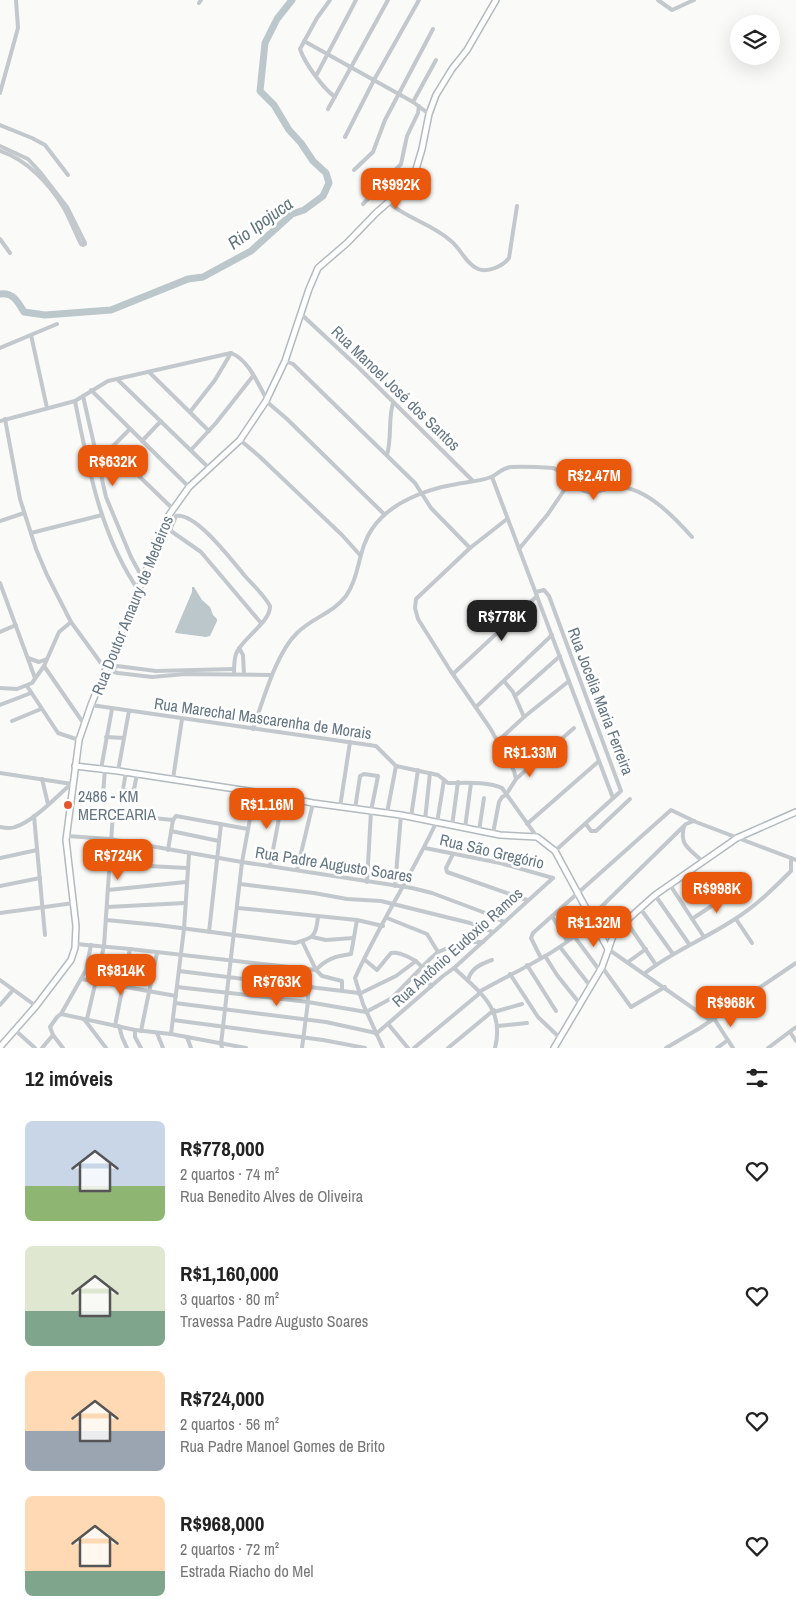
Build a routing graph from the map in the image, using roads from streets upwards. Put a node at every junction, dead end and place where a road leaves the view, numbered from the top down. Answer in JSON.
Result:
{"nodes":[{"id":1,"x":16,"y":0,"type":"edge"},
{"id":2,"x":330,"y":0,"type":"edge"},
{"id":3,"x":356,"y":0,"type":"edge"},
{"id":4,"x":388,"y":0,"type":"edge"},
{"id":5,"x":419,"y":0,"type":"edge"},
{"id":6,"x":658,"y":0,"type":"edge"},
{"id":7,"x":694,"y":0,"type":"edge"},
{"id":8,"x":496,"y":1,"type":"edge"},
{"id":9,"x":433,"y":29,"type":"dead end"},
{"id":10,"x":304,"y":41,"type":"junction"},
{"id":11,"x":328,"y":54,"type":"junction"},
{"id":12,"x":436,"y":60,"type":"dead end"},
{"id":13,"x":351,"y":68,"type":"junction"},
{"id":14,"x":316,"y":76,"type":"junction"},
{"id":15,"x":374,"y":80,"type":"junction"},
{"id":16,"x":0,"y":93,"type":"edge"},
{"id":17,"x":398,"y":94,"type":"junction"},
{"id":18,"x":335,"y":97,"type":"junction"},
{"id":19,"x":413,"y":102,"type":"junction"},
{"id":20,"x":419,"y":106,"type":"junction"},
{"id":21,"x":328,"y":109,"type":"dead end"},
{"id":22,"x":429,"y":114,"type":"junction"},
{"id":23,"x":0,"y":124,"type":"edge"},
{"id":24,"x":346,"y":137,"type":"dead end"},
{"id":25,"x":0,"y":146,"type":"edge"},
{"id":26,"x":0,"y":151,"type":"edge"},
{"id":27,"x":354,"y":170,"type":"dead end"},
{"id":28,"x":68,"y":175,"type":"dead end"},
{"id":29,"x":389,"y":203,"type":"junction"},
{"id":30,"x":362,"y":204,"type":"dead end"},
{"id":31,"x":517,"y":206,"type":"dead end"},
{"id":32,"x":0,"y":239,"type":"edge"},
{"id":33,"x":10,"y":253,"type":"dead end"},
{"id":34,"x":300,"y":313,"type":"junction"},
{"id":35,"x":57,"y":324,"type":"dead end"},
{"id":36,"x":31,"y":335,"type":"junction"},
{"id":37,"x":0,"y":348,"type":"edge"},
{"id":38,"x":231,"y":353,"type":"junction"},
{"id":39,"x":285,"y":361,"type":"junction"},
{"id":40,"x":150,"y":373,"type":"junction"},
{"id":41,"x":253,"y":376,"type":"junction"},
{"id":42,"x":118,"y":380,"type":"junction"},
{"id":43,"x":91,"y":390,"type":"junction"},
{"id":44,"x":83,"y":396,"type":"junction"},
{"id":45,"x":266,"y":400,"type":"junction"},
{"id":46,"x":75,"y":401,"type":"junction"},
{"id":47,"x":394,"y":402,"type":"junction"},
{"id":48,"x":47,"y":408,"type":"junction"},
{"id":49,"x":190,"y":412,"type":"junction"},
{"id":50,"x":2,"y":420,"type":"edge"},
{"id":51,"x":161,"y":421,"type":"junction"},
{"id":52,"x":130,"y":430,"type":"junction"},
{"id":53,"x":209,"y":431,"type":"junction"},
{"id":54,"x":240,"y":440,"type":"junction"},
{"id":55,"x":142,"y":441,"type":"junction"},
{"id":56,"x":111,"y":449,"type":"junction"},
{"id":57,"x":191,"y":450,"type":"junction"},
{"id":58,"x":387,"y":455,"type":"junction"},
{"id":59,"x":97,"y":462,"type":"junction"},
{"id":60,"x":209,"y":468,"type":"junction"},
{"id":61,"x":492,"y":476,"type":"junction"},
{"id":62,"x":571,"y":480,"type":"junction"},
{"id":63,"x":473,"y":481,"type":"junction"},
{"id":64,"x":189,"y":487,"type":"junction"},
{"id":65,"x":424,"y":494,"type":"junction"},
{"id":66,"x":172,"y":508,"type":"junction"},
{"id":67,"x":24,"y":512,"type":"junction"},
{"id":68,"x":384,"y":514,"type":"junction"},
{"id":69,"x":102,"y":515,"type":"junction"},
{"id":70,"x":507,"y":519,"type":"junction"},
{"id":71,"x":0,"y":521,"type":"edge"},
{"id":72,"x":31,"y":533,"type":"junction"},
{"id":73,"x":692,"y":537,"type":"dead end"},
{"id":74,"x":470,"y":548,"type":"junction"},
{"id":75,"x":519,"y":549,"type":"junction"},
{"id":76,"x":360,"y":555,"type":"junction"},
{"id":77,"x":143,"y":579,"type":"junction"},
{"id":78,"x":1,"y":586,"type":"edge"},
{"id":79,"x":139,"y":590,"type":"junction"},
{"id":80,"x":537,"y":594,"type":"junction"},
{"id":81,"x":71,"y":622,"type":"junction"},
{"id":82,"x":261,"y":624,"type":"junction"},
{"id":83,"x":16,"y":625,"type":"junction"},
{"id":84,"x":0,"y":632,"type":"edge"},
{"id":85,"x":552,"y":635,"type":"junction"},
{"id":86,"x":240,"y":648,"type":"junction"},
{"id":87,"x":560,"y":656,"type":"junction"},
{"id":88,"x":28,"y":658,"type":"junction"},
{"id":89,"x":47,"y":659,"type":"junction"},
{"id":90,"x":44,"y":666,"type":"junction"},
{"id":91,"x":108,"y":671,"type":"junction"},
{"id":92,"x":234,"y":672,"type":"junction"},
{"id":93,"x":244,"y":674,"type":"junction"},
{"id":94,"x":453,"y":674,"type":"junction"},
{"id":95,"x":272,"y":675,"type":"junction"},
{"id":96,"x":36,"y":678,"type":"junction"},
{"id":97,"x":504,"y":680,"type":"junction"},
{"id":98,"x":569,"y":681,"type":"junction"},
{"id":99,"x":27,"y":686,"type":"junction"},
{"id":100,"x":0,"y":688,"type":"edge"},
{"id":101,"x":31,"y":693,"type":"junction"},
{"id":102,"x":514,"y":696,"type":"junction"},
{"id":103,"x":0,"y":705,"type":"edge"},
{"id":104,"x":91,"y":705,"type":"junction"},
{"id":105,"x":476,"y":707,"type":"junction"},
{"id":106,"x":41,"y":709,"type":"junction"},
{"id":107,"x":112,"y":709,"type":"junction"},
{"id":108,"x":129,"y":711,"type":"junction"},
{"id":109,"x":524,"y":717,"type":"junction"},
{"id":110,"x":182,"y":718,"type":"junction"},
{"id":111,"x":12,"y":721,"type":"dead end"},
{"id":112,"x":84,"y":724,"type":"junction"},
{"id":113,"x":574,"y":728,"type":"dead end"},
{"id":114,"x":252,"y":729,"type":"junction"},
{"id":115,"x":106,"y":737,"type":"junction"},
{"id":116,"x":124,"y":738,"type":"junction"},
{"id":117,"x":79,"y":740,"type":"junction"},
{"id":118,"x":350,"y":742,"type":"junction"},
{"id":119,"x":498,"y":742,"type":"junction"},
{"id":120,"x":599,"y":761,"type":"junction"},
{"id":121,"x":75,"y":766,"type":"junction"},
{"id":122,"x":396,"y":766,"type":"junction"},
{"id":123,"x":103,"y":769,"type":"junction"},
{"id":124,"x":418,"y":770,"type":"junction"},
{"id":125,"x":118,"y":771,"type":"junction"},
{"id":126,"x":126,"y":772,"type":"junction"},
{"id":127,"x":0,"y":773,"type":"edge"},
{"id":128,"x":430,"y":773,"type":"junction"},
{"id":129,"x":137,"y":774,"type":"junction"},
{"id":130,"x":516,"y":778,"type":"junction"},
{"id":131,"x":42,"y":779,"type":"junction"},
{"id":132,"x":172,"y":779,"type":"junction"},
{"id":133,"x":444,"y":780,"type":"junction"},
{"id":134,"x":458,"y":782,"type":"junction"},
{"id":135,"x":471,"y":783,"type":"junction"},
{"id":136,"x":73,"y":784,"type":"junction"},
{"id":137,"x":255,"y":792,"type":"junction"},
{"id":138,"x":103,"y":794,"type":"dead end"},
{"id":139,"x":506,"y":794,"type":"junction"},
{"id":140,"x":283,"y":797,"type":"junction"},
{"id":141,"x":484,"y":798,"type":"dead end"},
{"id":142,"x":613,"y":798,"type":"junction"},
{"id":143,"x":630,"y":799,"type":"dead end"},
{"id":144,"x":313,"y":803,"type":"junction"},
{"id":145,"x":48,"y":804,"type":"junction"},
{"id":146,"x":340,"y":807,"type":"junction"},
{"id":147,"x":355,"y":809,"type":"junction"},
{"id":148,"x":372,"y":811,"type":"junction"},
{"id":149,"x":94,"y":812,"type":"dead end"},
{"id":150,"x":796,"y":812,"type":"edge"},
{"id":151,"x":113,"y":813,"type":"junction"},
{"id":152,"x":387,"y":813,"type":"junction"},
{"id":153,"x":401,"y":815,"type":"junction"},
{"id":154,"x":34,"y":816,"type":"junction"},
{"id":155,"x":410,"y":817,"type":"junction"},
{"id":156,"x":686,"y":817,"type":"junction"},
{"id":157,"x":173,"y":820,"type":"junction"},
{"id":158,"x":424,"y":820,"type":"junction"},
{"id":159,"x":695,"y":821,"type":"junction"},
{"id":160,"x":436,"y":823,"type":"junction"},
{"id":161,"x":221,"y":824,"type":"junction"},
{"id":162,"x":527,"y":824,"type":"junction"},
{"id":163,"x":586,"y":824,"type":"junction"},
{"id":164,"x":685,"y":825,"type":"junction"},
{"id":165,"x":452,"y":826,"type":"junction"},
{"id":166,"x":0,"y":827,"type":"edge"},
{"id":167,"x":465,"y":828,"type":"junction"},
{"id":168,"x":248,"y":829,"type":"junction"},
{"id":169,"x":479,"y":830,"type":"junction"},
{"id":170,"x":171,"y":831,"type":"junction"},
{"id":171,"x":493,"y":834,"type":"junction"},
{"id":172,"x":67,"y":836,"type":"junction"},
{"id":173,"x":537,"y":837,"type":"junction"},
{"id":174,"x":737,"y":838,"type":"junction"},
{"id":175,"x":110,"y":839,"type":"junction"},
{"id":176,"x":218,"y":841,"type":"junction"},
{"id":177,"x":425,"y":848,"type":"junction"},
{"id":178,"x":37,"y":850,"type":"junction"},
{"id":179,"x":168,"y":850,"type":"junction"},
{"id":180,"x":555,"y":851,"type":"junction"},
{"id":181,"x":189,"y":854,"type":"junction"},
{"id":182,"x":454,"y":854,"type":"junction"},
{"id":183,"x":0,"y":858,"type":"edge"},
{"id":184,"x":216,"y":858,"type":"junction"},
{"id":185,"x":791,"y":858,"type":"junction"},
{"id":186,"x":796,"y":860,"type":"edge"},
{"id":187,"x":242,"y":862,"type":"junction"},
{"id":188,"x":702,"y":862,"type":"junction"},
{"id":189,"x":109,"y":864,"type":"junction"},
{"id":190,"x":270,"y":866,"type":"junction"},
{"id":191,"x":187,"y":868,"type":"junction"},
{"id":192,"x":296,"y":870,"type":"junction"},
{"id":193,"x":40,"y":878,"type":"junction"},
{"id":194,"x":553,"y":878,"type":"joint"},
{"id":195,"x":186,"y":882,"type":"junction"},
{"id":196,"x":367,"y":882,"type":"junction"},
{"id":197,"x":240,"y":884,"type":"junction"},
{"id":198,"x":670,"y":885,"type":"junction"},
{"id":199,"x":0,"y":886,"type":"edge"},
{"id":200,"x":395,"y":886,"type":"junction"},
{"id":201,"x":403,"y":886,"type":"junction"},
{"id":202,"x":108,"y":890,"type":"junction"},
{"id":203,"x":578,"y":892,"type":"junction"},
{"id":204,"x":731,"y":893,"type":"dead end"},
{"id":205,"x":655,"y":896,"type":"junction"},
{"id":206,"x":527,"y":900,"type":"junction"},
{"id":207,"x":74,"y":903,"type":"junction"},
{"id":208,"x":185,"y":903,"type":"junction"},
{"id":209,"x":394,"y":904,"type":"junction"},
{"id":210,"x":42,"y":907,"type":"junction"},
{"id":211,"x":108,"y":907,"type":"junction"},
{"id":212,"x":238,"y":908,"type":"junction"},
{"id":213,"x":640,"y":908,"type":"junction"},
{"id":214,"x":0,"y":914,"type":"edge"},
{"id":215,"x":552,"y":916,"type":"junction"},
{"id":216,"x":318,"y":917,"type":"junction"},
{"id":217,"x":387,"y":918,"type":"junction"},
{"id":218,"x":692,"y":919,"type":"junction"},
{"id":219,"x":736,"y":919,"type":"junction"},
{"id":220,"x":106,"y":920,"type":"junction"},
{"id":221,"x":357,"y":920,"type":"junction"},
{"id":222,"x":592,"y":920,"type":"junction"},
{"id":223,"x":626,"y":921,"type":"junction"},
{"id":224,"x":504,"y":922,"type":"junction"},
{"id":225,"x":383,"y":926,"type":"junction"},
{"id":226,"x":184,"y":929,"type":"junction"},
{"id":227,"x":209,"y":932,"type":"junction"},
{"id":228,"x":493,"y":932,"type":"junction"},
{"id":229,"x":45,"y":935,"type":"dead end"},
{"id":230,"x":234,"y":936,"type":"junction"},
{"id":231,"x":574,"y":936,"type":"junction"},
{"id":232,"x":312,"y":937,"type":"junction"},
{"id":233,"x":704,"y":937,"type":"junction"},
{"id":234,"x":354,"y":938,"type":"junction"},
{"id":235,"x":302,"y":941,"type":"junction"},
{"id":236,"x":567,"y":941,"type":"junction"},
{"id":237,"x":483,"y":942,"type":"junction"},
{"id":238,"x":752,"y":943,"type":"dead end"},
{"id":239,"x":76,"y":944,"type":"junction"},
{"id":240,"x":689,"y":944,"type":"junction"},
{"id":241,"x":91,"y":945,"type":"junction"},
{"id":242,"x":104,"y":946,"type":"junction"},
{"id":243,"x":560,"y":947,"type":"junction"},
{"id":244,"x":130,"y":949,"type":"junction"},
{"id":245,"x":608,"y":949,"type":"junction"},
{"id":246,"x":646,"y":949,"type":"junction"},
{"id":247,"x":438,"y":952,"type":"junction"},
{"id":248,"x":157,"y":953,"type":"junction"},
{"id":249,"x":673,"y":954,"type":"junction"},
{"id":250,"x":180,"y":956,"type":"junction"},
{"id":251,"x":543,"y":957,"type":"junction"},
{"id":252,"x":364,"y":960,"type":"junction"},
{"id":253,"x":492,"y":960,"type":"dead end"},
{"id":254,"x":231,"y":961,"type":"junction"},
{"id":255,"x":416,"y":961,"type":"junction"},
{"id":256,"x":628,"y":962,"type":"junction"},
{"id":257,"x":796,"y":963,"type":"edge"},
{"id":258,"x":656,"y":964,"type":"junction"},
{"id":259,"x":527,"y":965,"type":"junction"},
{"id":260,"x":422,"y":967,"type":"junction"},
{"id":261,"x":454,"y":968,"type":"junction"},
{"id":262,"x":601,"y":969,"type":"junction"},
{"id":263,"x":309,"y":970,"type":"junction"},
{"id":264,"x":316,"y":970,"type":"junction"},
{"id":265,"x":179,"y":971,"type":"junction"},
{"id":266,"x":510,"y":974,"type":"junction"},
{"id":267,"x":645,"y":974,"type":"junction"},
{"id":268,"x":229,"y":978,"type":"junction"},
{"id":269,"x":81,"y":979,"type":"junction"},
{"id":270,"x":0,"y":980,"type":"edge"},
{"id":271,"x":468,"y":980,"type":"junction"},
{"id":272,"x":96,"y":982,"type":"junction"},
{"id":273,"x":308,"y":986,"type":"junction"},
{"id":274,"x":431,"y":986,"type":"junction"},
{"id":275,"x":122,"y":987,"type":"junction"},
{"id":276,"x":177,"y":987,"type":"junction"},
{"id":277,"x":591,"y":987,"type":"junction"},
{"id":278,"x":665,"y":987,"type":"junction"},
{"id":279,"x":13,"y":990,"type":"junction"},
{"id":280,"x":342,"y":990,"type":"junction"},
{"id":281,"x":149,"y":992,"type":"junction"},
{"id":282,"x":228,"y":993,"type":"junction"},
{"id":283,"x":480,"y":993,"type":"junction"},
{"id":284,"x":359,"y":994,"type":"junction"},
{"id":285,"x":176,"y":996,"type":"junction"},
{"id":286,"x":308,"y":1002,"type":"junction"},
{"id":287,"x":175,"y":1003,"type":"junction"},
{"id":288,"x":522,"y":1004,"type":"dead end"},
{"id":289,"x":580,"y":1004,"type":"junction"},
{"id":290,"x":0,"y":1005,"type":"edge"},
{"id":291,"x":36,"y":1006,"type":"junction"},
{"id":292,"x":556,"y":1010,"type":"dead end"},
{"id":293,"x":226,"y":1011,"type":"junction"},
{"id":294,"x":494,"y":1011,"type":"junction"},
{"id":295,"x":366,"y":1012,"type":"junction"},
{"id":296,"x":61,"y":1014,"type":"junction"},
{"id":297,"x":712,"y":1018,"type":"junction"},
{"id":298,"x":86,"y":1019,"type":"junction"},
{"id":299,"x":173,"y":1020,"type":"junction"},
{"id":300,"x":306,"y":1020,"type":"junction"},
{"id":301,"x":526,"y":1023,"type":"dead end"},
{"id":302,"x":389,"y":1025,"type":"junction"},
{"id":303,"x":117,"y":1026,"type":"junction"},
{"id":304,"x":224,"y":1026,"type":"junction"},
{"id":305,"x":498,"y":1026,"type":"junction"},
{"id":306,"x":796,"y":1027,"type":"edge"},
{"id":307,"x":15,"y":1030,"type":"junction"},
{"id":308,"x":135,"y":1030,"type":"junction"},
{"id":309,"x":141,"y":1031,"type":"junction"},
{"id":310,"x":790,"y":1032,"type":"junction"},
{"id":311,"x":157,"y":1033,"type":"junction"},
{"id":312,"x":171,"y":1034,"type":"junction"},
{"id":313,"x":376,"y":1034,"type":"junction"},
{"id":314,"x":53,"y":1035,"type":"junction"},
{"id":315,"x":187,"y":1037,"type":"junction"},
{"id":316,"x":304,"y":1037,"type":"junction"},
{"id":317,"x":560,"y":1038,"type":"junction"},
{"id":318,"x":728,"y":1040,"type":"junction"},
{"id":319,"x":796,"y":1041,"type":"edge"},
{"id":320,"x":0,"y":1046,"type":"edge"},
{"id":321,"x":222,"y":1046,"type":"edge"},
{"id":322,"x":358,"y":1047,"type":"edge"},
{"id":323,"x":35,"y":1048,"type":"edge"},
{"id":324,"x":42,"y":1048,"type":"edge"},
{"id":325,"x":63,"y":1048,"type":"edge"},
{"id":326,"x":106,"y":1048,"type":"edge"},
{"id":327,"x":127,"y":1048,"type":"edge"},
{"id":328,"x":141,"y":1048,"type":"edge"},
{"id":329,"x":163,"y":1048,"type":"edge"},
{"id":330,"x":191,"y":1048,"type":"edge"},
{"id":331,"x":246,"y":1048,"type":"edge"},
{"id":332,"x":302,"y":1048,"type":"edge"},
{"id":333,"x":366,"y":1048,"type":"edge"},
{"id":334,"x":383,"y":1048,"type":"edge"},
{"id":335,"x":408,"y":1048,"type":"edge"},
{"id":336,"x":414,"y":1048,"type":"edge"},
{"id":337,"x":448,"y":1048,"type":"edge"},
{"id":338,"x":495,"y":1048,"type":"edge"},
{"id":339,"x":554,"y":1048,"type":"edge"},
{"id":340,"x":666,"y":1048,"type":"edge"},
{"id":341,"x":717,"y":1048,"type":"edge"},
{"id":342,"x":733,"y":1048,"type":"edge"},
{"id":343,"x":768,"y":1048,"type":"edge"}],
"edges":[{"from":1,"to":16,"type":"street"},
{"from":2,"to":10,"type":"street"},
{"from":3,"to":11,"type":"street"},
{"from":4,"to":13,"type":"street"},
{"from":5,"to":15,"type":"street"},
{"from":6,"to":7,"type":"street"},
{"from":8,"to":22,"type":"street","name":"Rua Doutor Amaury de Medeiros"},
{"from":9,"to":17,"type":"street"},
{"from":10,"to":11,"type":"street"},
{"from":10,"to":14,"type":"street"},
{"from":11,"to":13,"type":"street"},
{"from":11,"to":14,"type":"street"},
{"from":12,"to":19,"type":"street"},
{"from":13,"to":15,"type":"street"},
{"from":13,"to":18,"type":"street"},
{"from":14,"to":18,"type":"street"},
{"from":15,"to":17,"type":"street"},
{"from":15,"to":24,"type":"street"},
{"from":17,"to":19,"type":"street"},
{"from":17,"to":27,"type":"street"},
{"from":18,"to":21,"type":"street"},
{"from":19,"to":20,"type":"street"},
{"from":20,"to":22,"type":"street"},
{"from":20,"to":30,"type":"street"},
{"from":22,"to":29,"type":"street","name":"Rua Doutor Amaury de Medeiros"},
{"from":23,"to":28,"type":"street"},
{"from":25,"to":26,"type":"street"},
{"from":29,"to":31,"type":"street"},
{"from":29,"to":34,"type":"street","name":"Rua Doutor Amaury de Medeiros"},
{"from":32,"to":33,"type":"street"},
{"from":34,"to":39,"type":"street","name":"Rua Doutor Amaury de Medeiros"},
{"from":34,"to":47,"type":"street","name":"Rua Manoel José dos Santos"},
{"from":35,"to":36,"type":"street"},
{"from":36,"to":37,"type":"street"},
{"from":36,"to":48,"type":"street"},
{"from":38,"to":40,"type":"street"},
{"from":38,"to":41,"type":"street"},
{"from":38,"to":49,"type":"street"},
{"from":39,"to":45,"type":"street","name":"Rua Doutor Amaury de Medeiros"},
{"from":39,"to":58,"type":"street"},
{"from":40,"to":42,"type":"street"},
{"from":40,"to":49,"type":"street"},
{"from":41,"to":45,"type":"street"},
{"from":41,"to":53,"type":"street"},
{"from":42,"to":43,"type":"street"},
{"from":42,"to":51,"type":"street"},
{"from":43,"to":44,"type":"street"},
{"from":43,"to":52,"type":"street"},
{"from":44,"to":46,"type":"street"},
{"from":44,"to":59,"type":"street"},
{"from":45,"to":54,"type":"street","name":"Rua Doutor Amaury de Medeiros"},
{"from":45,"to":68,"type":"street"},
{"from":46,"to":48,"type":"street"},
{"from":46,"to":69,"type":"street"},
{"from":47,"to":58,"type":"street"},
{"from":47,"to":63,"type":"street","name":"Rua Manoel José dos Santos"},
{"from":48,"to":50,"type":"street"},
{"from":49,"to":53,"type":"street"},
{"from":50,"to":67,"type":"street"},
{"from":51,"to":55,"type":"street"},
{"from":51,"to":57,"type":"street"},
{"from":52,"to":55,"type":"street"},
{"from":52,"to":56,"type":"street"},
{"from":53,"to":57,"type":"street"},
{"from":54,"to":60,"type":"street","name":"Rua Doutor Amaury de Medeiros"},
{"from":54,"to":76,"type":"street"},
{"from":55,"to":64,"type":"street"},
{"from":56,"to":59,"type":"street"},
{"from":56,"to":66,"type":"street"},
{"from":57,"to":60,"type":"street"},
{"from":58,"to":65,"type":"street"},
{"from":59,"to":77,"type":"street"},
{"from":60,"to":64,"type":"street","name":"Rua Doutor Amaury de Medeiros"},
{"from":61,"to":62,"type":"street"},
{"from":61,"to":63,"type":"street"},
{"from":61,"to":70,"type":"street"},
{"from":62,"to":73,"type":"street"},
{"from":62,"to":75,"type":"street"},
{"from":63,"to":65,"type":"street"},
{"from":64,"to":66,"type":"street","name":"Rua Doutor Amaury de Medeiros"},
{"from":65,"to":68,"type":"street"},
{"from":65,"to":74,"type":"street"},
{"from":66,"to":77,"type":"street","name":"Rua Doutor Amaury de Medeiros"},
{"from":67,"to":71,"type":"street"},
{"from":67,"to":72,"type":"street"},
{"from":68,"to":76,"type":"street"},
{"from":69,"to":72,"type":"street"},
{"from":69,"to":79,"type":"street"},
{"from":70,"to":74,"type":"street"},
{"from":70,"to":75,"type":"street"},
{"from":72,"to":81,"type":"street"},
{"from":74,"to":94,"type":"street"},
{"from":75,"to":80,"type":"street"},
{"from":76,"to":95,"type":"street"},
{"from":77,"to":79,"type":"street","name":"Rua Doutor Amaury de Medeiros"},
{"from":78,"to":83,"type":"street"},
{"from":79,"to":91,"type":"street","name":"Rua Doutor Amaury de Medeiros"},
{"from":80,"to":85,"type":"street"},
{"from":80,"to":94,"type":"street"},
{"from":80,"to":142,"type":"street","name":"Rua Jocelia Maria Ferreira"},
{"from":81,"to":89,"type":"street"},
{"from":81,"to":91,"type":"street"},
{"from":82,"to":82,"type":"street","name":"Rua Doutor Amaury de Medeiros"},
{"from":82,"to":86,"type":"street"},
{"from":83,"to":84,"type":"street"},
{"from":83,"to":88,"type":"street"},
{"from":85,"to":87,"type":"street"},
{"from":85,"to":97,"type":"street"},
{"from":86,"to":92,"type":"street"},
{"from":86,"to":93,"type":"street"},
{"from":87,"to":98,"type":"street"},
{"from":87,"to":102,"type":"street"},
{"from":88,"to":89,"type":"street"},
{"from":88,"to":96,"type":"street"},
{"from":89,"to":90,"type":"street"},
{"from":90,"to":96,"type":"street"},
{"from":90,"to":112,"type":"street"},
{"from":91,"to":92,"type":"street"},
{"from":91,"to":104,"type":"street","name":"Rua Doutor Amaury de Medeiros"},
{"from":92,"to":93,"type":"street"},
{"from":93,"to":95,"type":"street"},
{"from":94,"to":105,"type":"street"},
{"from":95,"to":114,"type":"street"},
{"from":96,"to":99,"type":"street"},
{"from":97,"to":102,"type":"street"},
{"from":97,"to":105,"type":"street"},
{"from":98,"to":109,"type":"street"},
{"from":98,"to":120,"type":"street"},
{"from":99,"to":100,"type":"street"},
{"from":99,"to":101,"type":"street"},
{"from":101,"to":103,"type":"street"},
{"from":101,"to":106,"type":"street"},
{"from":102,"to":109,"type":"street"},
{"from":104,"to":107,"type":"street","name":"Rua Marechal Mascarenha de Morais"},
{"from":104,"to":112,"type":"street","name":"Rua Doutor Amaury de Medeiros"},
{"from":105,"to":119,"type":"street"},
{"from":106,"to":111,"type":"street"},
{"from":106,"to":117,"type":"street"},
{"from":107,"to":108,"type":"street","name":"Rua Marechal Mascarenha de Morais"},
{"from":107,"to":115,"type":"street"},
{"from":108,"to":110,"type":"street","name":"Rua Marechal Mascarenha de Morais"},
{"from":108,"to":116,"type":"street"},
{"from":109,"to":119,"type":"street"},
{"from":110,"to":114,"type":"street","name":"Rua Marechal Mascarenha de Morais"},
{"from":110,"to":132,"type":"street"},
{"from":112,"to":117,"type":"street","name":"Rua Doutor Amaury de Medeiros"},
{"from":113,"to":130,"type":"street"},
{"from":114,"to":118,"type":"street","name":"Rua Marechal Mascarenha de Morais"},
{"from":115,"to":116,"type":"street"},
{"from":115,"to":123,"type":"street"},
{"from":116,"to":125,"type":"street"},
{"from":117,"to":121,"type":"street","name":"Rua Doutor Amaury de Medeiros"},
{"from":118,"to":122,"type":"street","name":"Rua Marechal Mascarenha de Morais"},
{"from":118,"to":146,"type":"street"},
{"from":119,"to":130,"type":"street"},
{"from":120,"to":142,"type":"street"},
{"from":120,"to":162,"type":"street"},
{"from":121,"to":123,"type":"street"},
{"from":121,"to":136,"type":"street","name":"Rua Doutor Amaury de Medeiros"},
{"from":122,"to":124,"type":"street"},
{"from":122,"to":152,"type":"street"},
{"from":123,"to":125,"type":"street"},
{"from":123,"to":138,"type":"street"},
{"from":124,"to":128,"type":"street"},
{"from":124,"to":155,"type":"street"},
{"from":125,"to":126,"type":"street"},
{"from":126,"to":129,"type":"street"},
{"from":126,"to":129,"type":"street"},
{"from":127,"to":131,"type":"street"},
{"from":128,"to":133,"type":"street"},
{"from":128,"to":158,"type":"street"},
{"from":129,"to":132,"type":"street"},
{"from":130,"to":139,"type":"street"},
{"from":131,"to":136,"type":"street"},
{"from":131,"to":145,"type":"street"},
{"from":132,"to":137,"type":"street"},
{"from":133,"to":134,"type":"street"},
{"from":133,"to":160,"type":"street"},
{"from":134,"to":135,"type":"street"},
{"from":134,"to":165,"type":"street"},
{"from":135,"to":139,"type":"street"},
{"from":135,"to":167,"type":"street"},
{"from":136,"to":145,"type":"street"},
{"from":136,"to":172,"type":"street","name":"Rua Doutor Amaury de Medeiros"},
{"from":137,"to":140,"type":"street"},
{"from":137,"to":168,"type":"street"},
{"from":139,"to":162,"type":"street"},
{"from":139,"to":171,"type":"street"},
{"from":140,"to":144,"type":"street"},
{"from":140,"to":190,"type":"street"},
{"from":141,"to":169,"type":"street"},
{"from":142,"to":163,"type":"street"},
{"from":143,"to":163,"type":"street"},
{"from":144,"to":146,"type":"street"},
{"from":144,"to":192,"type":"street"},
{"from":145,"to":154,"type":"street"},
{"from":146,"to":147,"type":"street"},
{"from":147,"to":148,"type":"street"},
{"from":147,"to":148,"type":"street"},
{"from":148,"to":152,"type":"street"},
{"from":148,"to":196,"type":"street"},
{"from":149,"to":151,"type":"street"},
{"from":150,"to":174,"type":"street"},
{"from":151,"to":157,"type":"street"},
{"from":151,"to":175,"type":"street"},
{"from":152,"to":153,"type":"street"},
{"from":153,"to":155,"type":"street"},
{"from":153,"to":200,"type":"street"},
{"from":154,"to":166,"type":"street"},
{"from":154,"to":178,"type":"street"},
{"from":155,"to":158,"type":"street"},
{"from":156,"to":159,"type":"street"},
{"from":156,"to":164,"type":"street"},
{"from":156,"to":203,"type":"street"},
{"from":157,"to":161,"type":"street"},
{"from":157,"to":170,"type":"street"},
{"from":158,"to":160,"type":"street"},
{"from":159,"to":164,"type":"street"},
{"from":159,"to":174,"type":"street"},
{"from":160,"to":165,"type":"street"},
{"from":160,"to":177,"type":"street"},
{"from":161,"to":168,"type":"street"},
{"from":161,"to":176,"type":"street"},
{"from":162,"to":173,"type":"street"},
{"from":163,"to":180,"type":"street"},
{"from":164,"to":188,"type":"street"},
{"from":164,"to":222,"type":"street"},
{"from":165,"to":167,"type":"street"},
{"from":167,"to":169,"type":"street"},
{"from":168,"to":187,"type":"street"},
{"from":169,"to":171,"type":"street"},
{"from":170,"to":176,"type":"street"},
{"from":170,"to":179,"type":"street"},
{"from":171,"to":173,"type":"street"},
{"from":172,"to":175,"type":"street","name":"Rua Padre Augusto Soares"},
{"from":172,"to":207,"type":"street","name":"Rua Doutor Amaury de Medeiros"},
{"from":173,"to":180,"type":"street"},
{"from":174,"to":185,"type":"street"},
{"from":174,"to":188,"type":"street"},
{"from":175,"to":179,"type":"street","name":"Rua Padre Augusto Soares"},
{"from":175,"to":189,"type":"street"},
{"from":176,"to":184,"type":"street"},
{"from":177,"to":182,"type":"street","name":"Rua São Gregório"},
{"from":177,"to":201,"type":"street"},
{"from":178,"to":183,"type":"street"},
{"from":178,"to":193,"type":"street"},
{"from":179,"to":181,"type":"street","name":"Rua Padre Augusto Soares"},
{"from":180,"to":203,"type":"street"},
{"from":181,"to":184,"type":"street","name":"Rua Padre Augusto Soares"},
{"from":181,"to":191,"type":"street"},
{"from":182,"to":194,"type":"street","name":"Rua São Gregório"},
{"from":182,"to":206,"type":"street"},
{"from":184,"to":187,"type":"street","name":"Rua Padre Augusto Soares"},
{"from":184,"to":227,"type":"street"},
{"from":185,"to":186,"type":"street"},
{"from":185,"to":219,"type":"street"},
{"from":187,"to":190,"type":"street","name":"Rua Padre Augusto Soares"},
{"from":187,"to":197,"type":"street"},
{"from":188,"to":198,"type":"street"},
{"from":189,"to":191,"type":"street"},
{"from":189,"to":202,"type":"street"},
{"from":190,"to":192,"type":"street","name":"Rua Padre Augusto Soares"},
{"from":191,"to":195,"type":"street"},
{"from":192,"to":196,"type":"street","name":"Rua Padre Augusto Soares"},
{"from":193,"to":199,"type":"street"},
{"from":193,"to":210,"type":"street"},
{"from":194,"to":206,"type":"street","name":"Rua Antônio Eudoxio Ramos"},
{"from":195,"to":202,"type":"street"},
{"from":195,"to":208,"type":"street"},
{"from":196,"to":200,"type":"street","name":"Rua Padre Augusto Soares"},
{"from":197,"to":209,"type":"street"},
{"from":197,"to":212,"type":"street"},
{"from":198,"to":205,"type":"street"},
{"from":198,"to":218,"type":"street"},
{"from":200,"to":201,"type":"street","name":"Rua Padre Augusto Soares"},
{"from":201,"to":209,"type":"street"},
{"from":201,"to":224,"type":"street","name":"Rua Padre Augusto Soares"},
{"from":202,"to":211,"type":"street"},
{"from":203,"to":215,"type":"street"},
{"from":203,"to":222,"type":"street"},
{"from":204,"to":218,"type":"street"},
{"from":205,"to":213,"type":"street"},
{"from":205,"to":240,"type":"street"},
{"from":206,"to":224,"type":"street","name":"Rua Antônio Eudoxio Ramos"},
{"from":207,"to":210,"type":"street"},
{"from":207,"to":239,"type":"street","name":"Rua Doutor Amaury de Medeiros"},
{"from":208,"to":211,"type":"street"},
{"from":208,"to":226,"type":"street"},
{"from":209,"to":217,"type":"street"},
{"from":209,"to":228,"type":"street"},
{"from":210,"to":214,"type":"street"},
{"from":210,"to":229,"type":"street"},
{"from":211,"to":220,"type":"street"},
{"from":212,"to":216,"type":"street"},
{"from":212,"to":230,"type":"street"},
{"from":213,"to":223,"type":"street"},
{"from":213,"to":249,"type":"street"},
{"from":215,"to":236,"type":"street"},
{"from":215,"to":251,"type":"street"},
{"from":216,"to":221,"type":"street"},
{"from":216,"to":232,"type":"street"},
{"from":217,"to":225,"type":"street"},
{"from":217,"to":247,"type":"street"},
{"from":218,"to":233,"type":"street"},
{"from":219,"to":233,"type":"street"},
{"from":219,"to":238,"type":"street"},
{"from":220,"to":226,"type":"street"},
{"from":220,"to":242,"type":"street"},
{"from":221,"to":225,"type":"street"},
{"from":221,"to":234,"type":"street"},
{"from":222,"to":231,"type":"street"},
{"from":222,"to":245,"type":"street"},
{"from":223,"to":245,"type":"street"},
{"from":223,"to":246,"type":"street"},
{"from":224,"to":228,"type":"street","name":"Rua Antônio Eudoxio Ramos"},
{"from":225,"to":252,"type":"street"},
{"from":226,"to":227,"type":"street"},
{"from":226,"to":250,"type":"street"},
{"from":227,"to":230,"type":"street"},
{"from":228,"to":237,"type":"street","name":"Rua Antônio Eudoxio Ramos"},
{"from":230,"to":235,"type":"street"},
{"from":230,"to":254,"type":"street"},
{"from":231,"to":236,"type":"street"},
{"from":231,"to":262,"type":"street"},
{"from":232,"to":234,"type":"street"},
{"from":232,"to":235,"type":"street"},
{"from":233,"to":240,"type":"street"},
{"from":234,"to":264,"type":"street"},
{"from":235,"to":264,"type":"street"},
{"from":236,"to":243,"type":"street"},
{"from":237,"to":247,"type":"street"},
{"from":237,"to":261,"type":"street","name":"Rua Antônio Eudoxio Ramos"},
{"from":239,"to":241,"type":"street"},
{"from":239,"to":291,"type":"street","name":"Rua Doutor Amaury de Medeiros"},
{"from":240,"to":249,"type":"street"},
{"from":241,"to":242,"type":"street"},
{"from":241,"to":269,"type":"street"},
{"from":242,"to":244,"type":"street"},
{"from":242,"to":272,"type":"street"},
{"from":243,"to":251,"type":"street"},
{"from":243,"to":277,"type":"street"},
{"from":244,"to":248,"type":"street"},
{"from":244,"to":275,"type":"street"},
{"from":245,"to":256,"type":"street"},
{"from":245,"to":262,"type":"street"},
{"from":246,"to":256,"type":"street"},
{"from":246,"to":258,"type":"street"},
{"from":247,"to":260,"type":"street"},
{"from":248,"to":250,"type":"street"},
{"from":248,"to":281,"type":"street"},
{"from":249,"to":258,"type":"street"},
{"from":250,"to":254,"type":"street"},
{"from":250,"to":265,"type":"street"},
{"from":251,"to":259,"type":"street"},
{"from":251,"to":289,"type":"street"},
{"from":252,"to":255,"type":"street"},
{"from":252,"to":284,"type":"street"},
{"from":253,"to":271,"type":"street"},
{"from":254,"to":263,"type":"street"},
{"from":254,"to":268,"type":"street"},
{"from":255,"to":260,"type":"street"},
{"from":255,"to":284,"type":"street"},
{"from":256,"to":267,"type":"street"},
{"from":257,"to":297,"type":"street"},
{"from":258,"to":267,"type":"street"},
{"from":259,"to":266,"type":"street"},
{"from":259,"to":292,"type":"street"},
{"from":260,"to":274,"type":"street"},
{"from":260,"to":295,"type":"street"},
{"from":261,"to":271,"type":"street"},
{"from":261,"to":274,"type":"street","name":"Rua Antônio Eudoxio Ramos"},
{"from":262,"to":277,"type":"street"},
{"from":262,"to":278,"type":"street"},
{"from":263,"to":264,"type":"street"},
{"from":263,"to":273,"type":"street"},
{"from":264,"to":280,"type":"street"},
{"from":265,"to":268,"type":"street"},
{"from":265,"to":276,"type":"street"},
{"from":266,"to":283,"type":"street"},
{"from":266,"to":317,"type":"street"},
{"from":267,"to":278,"type":"street"},
{"from":268,"to":273,"type":"street"},
{"from":268,"to":282,"type":"street"},
{"from":269,"to":272,"type":"street"},
{"from":269,"to":296,"type":"street"},
{"from":270,"to":279,"type":"street"},
{"from":271,"to":283,"type":"street"},
{"from":272,"to":275,"type":"street"},
{"from":272,"to":298,"type":"street"},
{"from":273,"to":280,"type":"street"},
{"from":273,"to":286,"type":"street"},
{"from":274,"to":302,"type":"street","name":"Rua Antônio Eudoxio Ramos"},
{"from":275,"to":281,"type":"street"},
{"from":275,"to":303,"type":"street"},
{"from":276,"to":282,"type":"street"},
{"from":276,"to":285,"type":"street"},
{"from":277,"to":289,"type":"street"},
{"from":278,"to":297,"type":"street"},
{"from":279,"to":290,"type":"street"},
{"from":279,"to":291,"type":"street"},
{"from":280,"to":284,"type":"street"},
{"from":281,"to":285,"type":"street"},
{"from":281,"to":309,"type":"street"},
{"from":282,"to":286,"type":"street"},
{"from":282,"to":293,"type":"street"},
{"from":283,"to":294,"type":"street"},
{"from":283,"to":336,"type":"street"},
{"from":284,"to":295,"type":"street"},
{"from":285,"to":287,"type":"street"},
{"from":286,"to":295,"type":"street"},
{"from":286,"to":300,"type":"street"},
{"from":287,"to":293,"type":"street"},
{"from":287,"to":299,"type":"street"},
{"from":288,"to":294,"type":"street"},
{"from":289,"to":317,"type":"street"},
{"from":291,"to":307,"type":"street","name":"Rua Doutor Amaury de Medeiros"},
{"from":293,"to":300,"type":"street"},
{"from":293,"to":304,"type":"street"},
{"from":294,"to":305,"type":"street"},
{"from":294,"to":337,"type":"street"},
{"from":295,"to":313,"type":"street"},
{"from":296,"to":298,"type":"street"},
{"from":296,"to":314,"type":"street"},
{"from":297,"to":318,"type":"street"},
{"from":297,"to":340,"type":"street"},
{"from":298,"to":303,"type":"street"},
{"from":298,"to":326,"type":"street"},
{"from":299,"to":304,"type":"street"},
{"from":299,"to":312,"type":"street"},
{"from":300,"to":313,"type":"street"},
{"from":300,"to":316,"type":"street"},
{"from":301,"to":305,"type":"street"},
{"from":302,"to":313,"type":"street","name":"Rua Antônio Eudoxio Ramos"},
{"from":302,"to":335,"type":"street"},
{"from":303,"to":308,"type":"street"},
{"from":303,"to":327,"type":"street"},
{"from":304,"to":316,"type":"street"},
{"from":304,"to":321,"type":"street"},
{"from":305,"to":338,"type":"street"},
{"from":306,"to":310,"type":"street"},
{"from":307,"to":320,"type":"street","name":"Rua Doutor Amaury de Medeiros"},
{"from":307,"to":323,"type":"street"},
{"from":308,"to":309,"type":"street"},
{"from":308,"to":328,"type":"street"},
{"from":309,"to":311,"type":"street"},
{"from":310,"to":319,"type":"street"},
{"from":310,"to":343,"type":"street"},
{"from":311,"to":312,"type":"street"},
{"from":311,"to":329,"type":"street"},
{"from":312,"to":315,"type":"street"},
{"from":313,"to":334,"type":"street"},
{"from":314,"to":324,"type":"street"},
{"from":314,"to":325,"type":"street"},
{"from":315,"to":321,"type":"street"},
{"from":315,"to":330,"type":"street"},
{"from":316,"to":322,"type":"street"},
{"from":316,"to":332,"type":"street"},
{"from":317,"to":339,"type":"street"},
{"from":318,"to":341,"type":"street"},
{"from":318,"to":342,"type":"street"},
{"from":321,"to":331,"type":"street"},
{"from":322,"to":333,"type":"street"}]}
